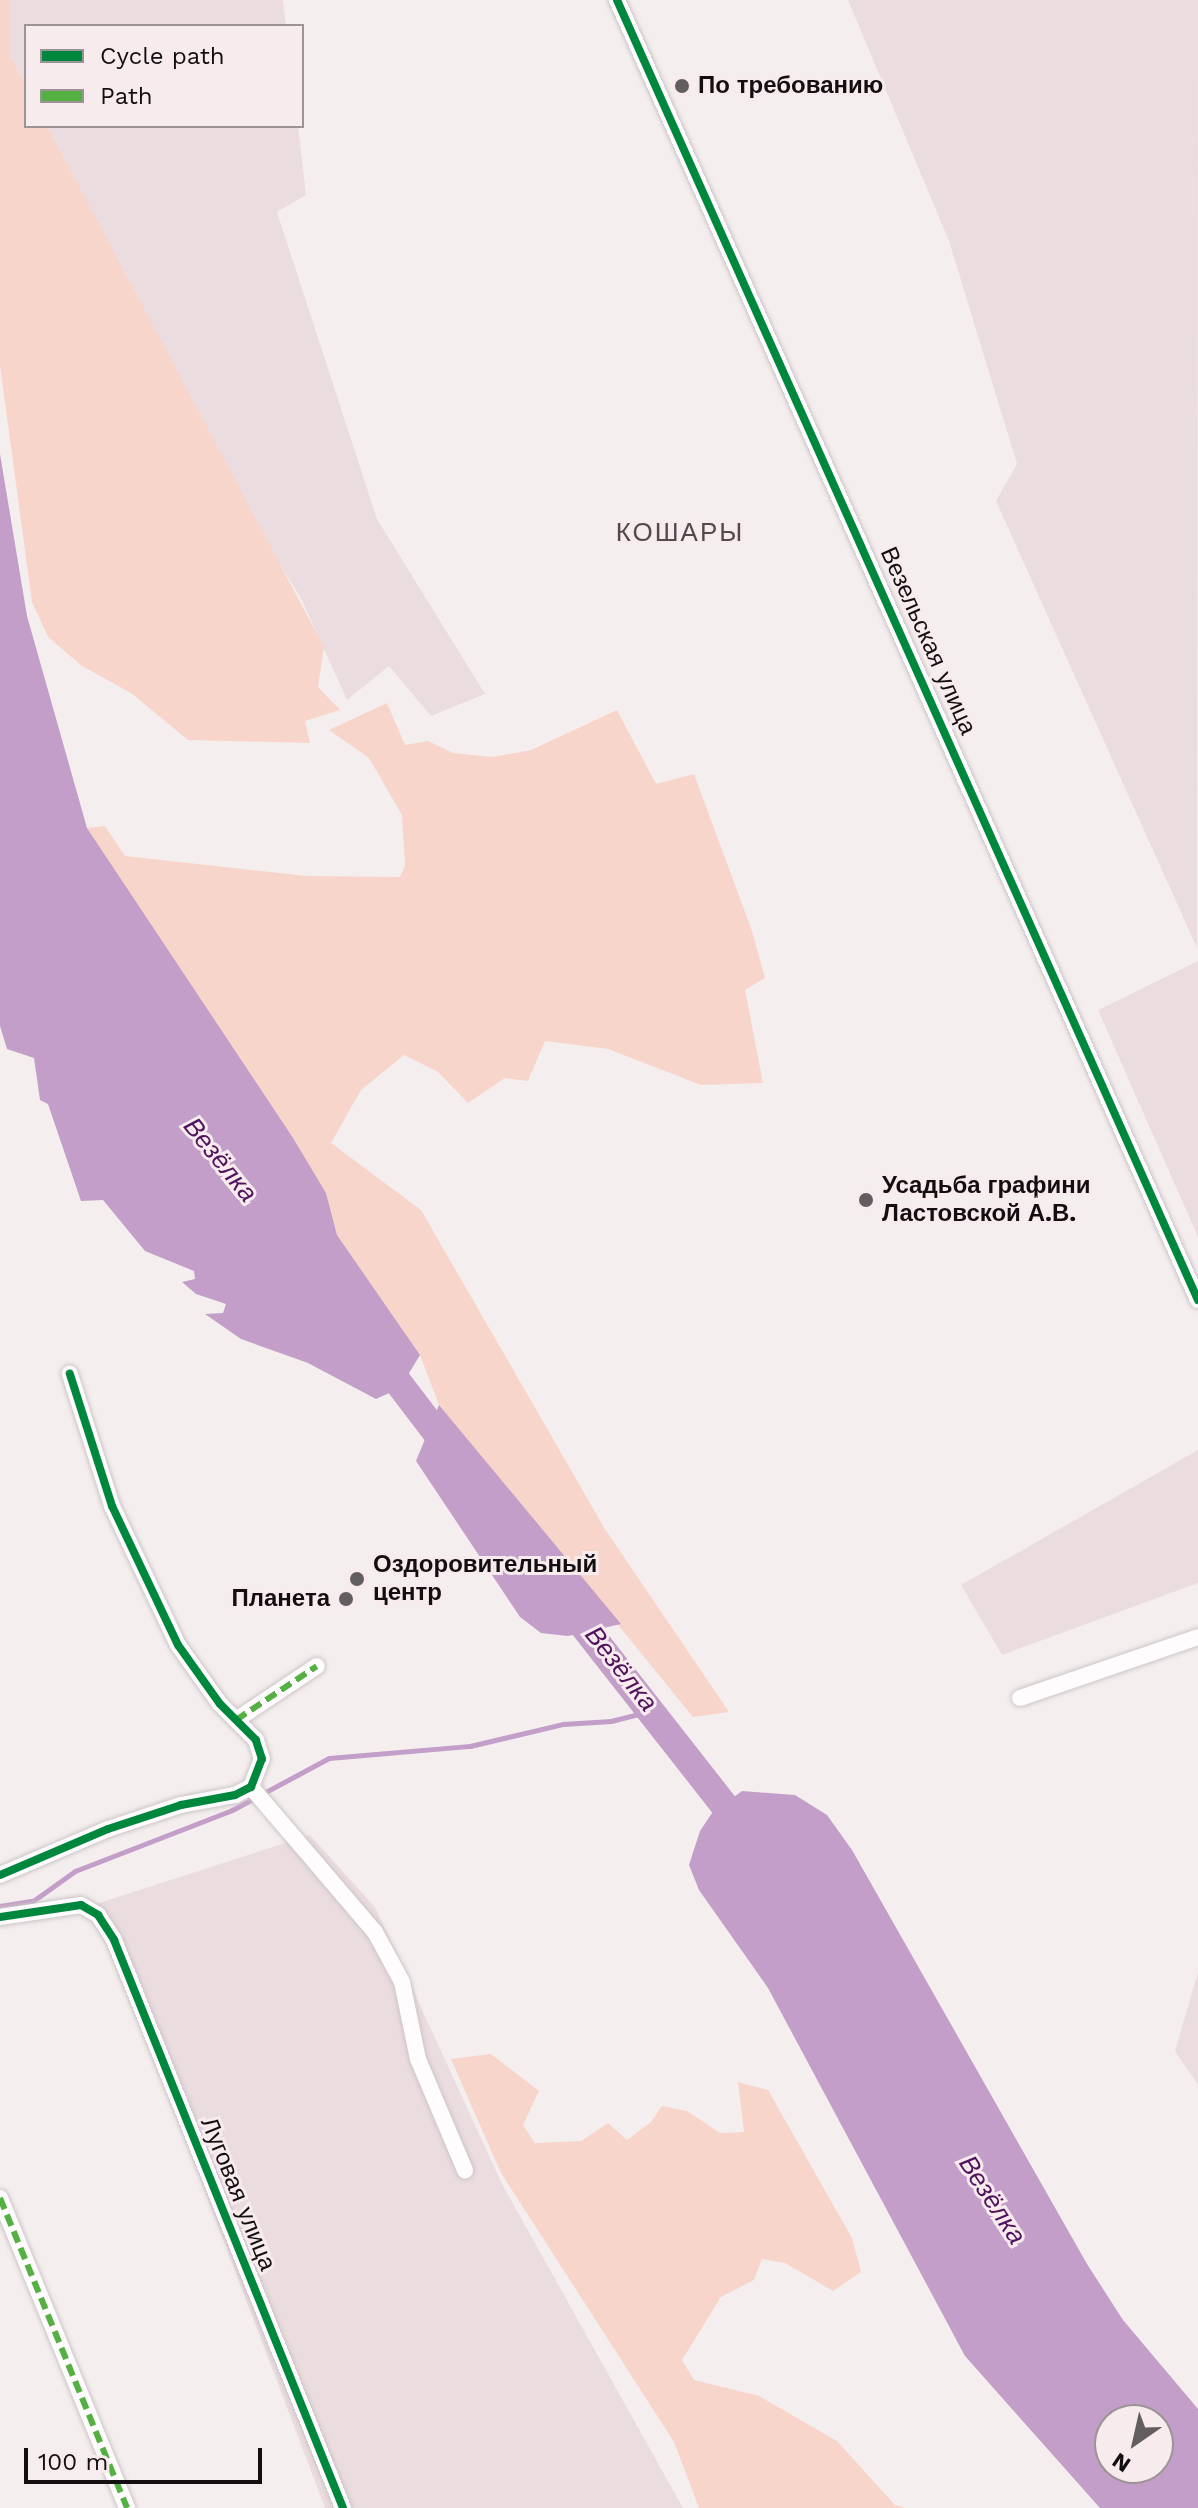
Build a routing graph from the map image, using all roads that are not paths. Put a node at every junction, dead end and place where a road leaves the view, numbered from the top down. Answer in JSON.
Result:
{"nodes":[{"id":1,"x":617,"y":0,"type":"edge"},
{"id":2,"x":1198,"y":1300,"type":"edge"},
{"id":3,"x":70,"y":1374,"type":"dead end"},
{"id":4,"x":1198,"y":1637,"type":"edge"},
{"id":5,"x":317,"y":1666,"type":"dead end"},
{"id":6,"x":1020,"y":1698,"type":"dead end"},
{"id":7,"x":236,"y":1720,"type":"junction"},
{"id":8,"x":251,"y":1787,"type":"junction"},
{"id":9,"x":0,"y":1875,"type":"edge"},
{"id":10,"x":0,"y":1917,"type":"edge"},
{"id":11,"x":465,"y":2170,"type":"dead end"},
{"id":12,"x":0,"y":2198,"type":"edge"},
{"id":13,"x":127,"y":2508,"type":"edge"},
{"id":14,"x":343,"y":2508,"type":"edge"}],
"edges":[{"from":1,"to":2,"type":"street","name":"Везельская улица"},
{"from":3,"to":7,"type":"street"},
{"from":4,"to":6,"type":"street"},
{"from":5,"to":7,"type":"street"},
{"from":7,"to":8,"type":"street"},
{"from":8,"to":9,"type":"street"},
{"from":8,"to":11,"type":"street"},
{"from":10,"to":14,"type":"street","name":"Луговая улица"},
{"from":12,"to":13,"type":"street"}]}
